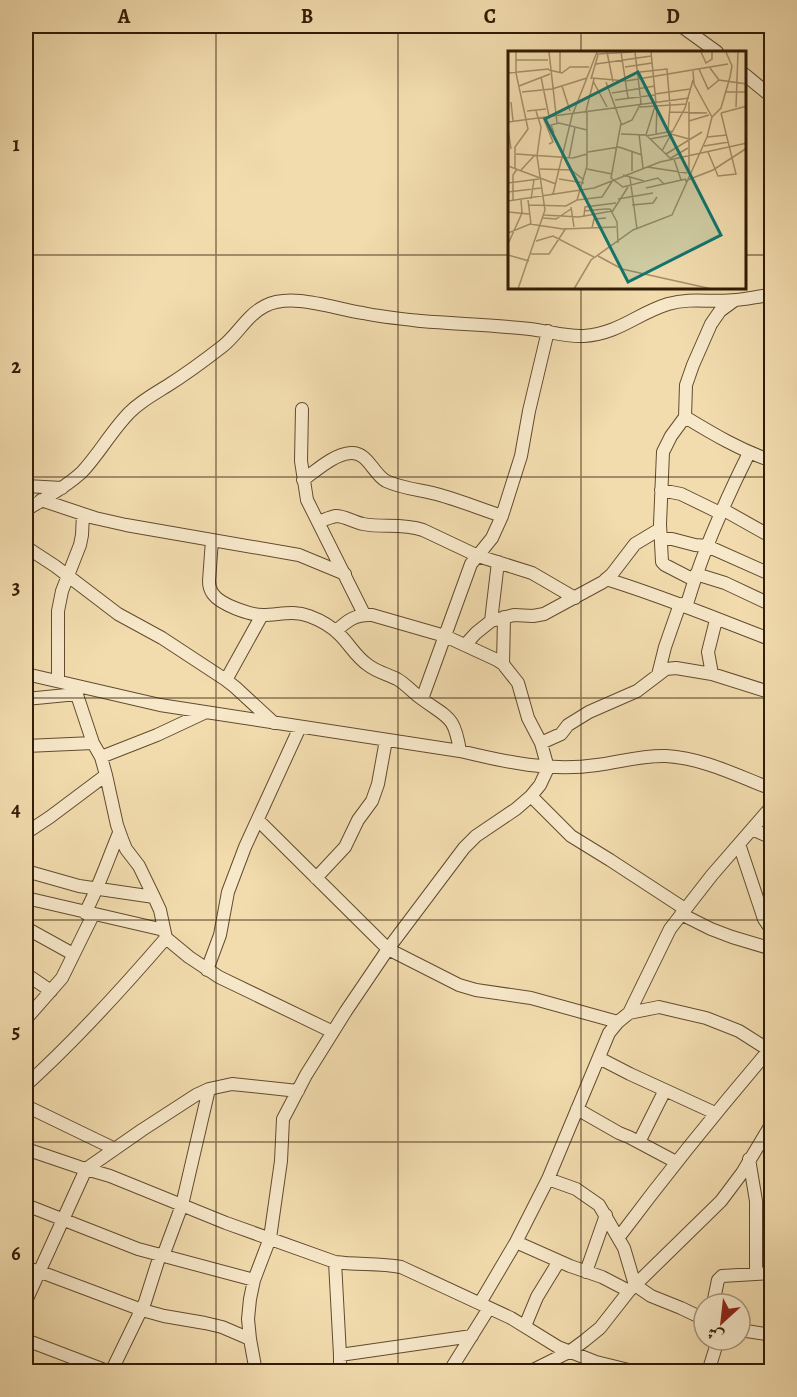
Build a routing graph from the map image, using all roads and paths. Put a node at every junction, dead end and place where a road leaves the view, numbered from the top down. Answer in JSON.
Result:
{"nodes":[{"id":1,"x":681,"y":26,"type":"edge"},
{"id":2,"x":716,"y":51,"type":"edge"},
{"id":3,"x":746,"y":76,"type":"edge"},
{"id":4,"x":771,"y":97,"type":"edge"},
{"id":5,"x":771,"y":296,"type":"edge"},
{"id":6,"x":735,"y":300,"type":"junction"},
{"id":7,"x":548,"y":332,"type":"junction"},
{"id":8,"x":302,"y":409,"type":"dead end"},
{"id":9,"x":685,"y":417,"type":"junction"},
{"id":10,"x":749,"y":453,"type":"junction"},
{"id":11,"x":771,"y":461,"type":"edge"},
{"id":12,"x":303,"y":480,"type":"junction"},
{"id":13,"x":26,"y":486,"type":"edge"},
{"id":14,"x":63,"y":488,"type":"junction"},
{"id":15,"x":661,"y":490,"type":"junction"},
{"id":16,"x":41,"y":500,"type":"junction"},
{"id":17,"x":26,"y":510,"type":"edge"},
{"id":18,"x":721,"y":511,"type":"junction"},
{"id":19,"x":83,"y":514,"type":"junction"},
{"id":20,"x":502,"y":516,"type":"junction"},
{"id":21,"x":318,"y":522,"type":"junction"},
{"id":22,"x":660,"y":534,"type":"junction"},
{"id":23,"x":771,"y":537,"type":"edge"},
{"id":24,"x":212,"y":540,"type":"junction"},
{"id":25,"x":707,"y":546,"type":"junction"},
{"id":26,"x":26,"y":547,"type":"edge"},
{"id":27,"x":478,"y":556,"type":"junction"},
{"id":28,"x":498,"y":562,"type":"junction"},
{"id":29,"x":345,"y":574,"type":"junction"},
{"id":30,"x":67,"y":575,"type":"junction"},
{"id":31,"x":771,"y":575,"type":"edge"},
{"id":32,"x":695,"y":577,"type":"junction"},
{"id":33,"x":606,"y":579,"type":"junction"},
{"id":34,"x":575,"y":598,"type":"junction"},
{"id":35,"x":771,"y":605,"type":"edge"},
{"id":36,"x":683,"y":606,"type":"junction"},
{"id":37,"x":364,"y":614,"type":"junction"},
{"id":38,"x":262,"y":615,"type":"junction"},
{"id":39,"x":504,"y":617,"type":"junction"},
{"id":40,"x":716,"y":620,"type":"junction"},
{"id":41,"x":491,"y":621,"type":"junction"},
{"id":42,"x":336,"y":631,"type":"junction"},
{"id":43,"x":445,"y":636,"type":"junction"},
{"id":44,"x":771,"y":640,"type":"edge"},
{"id":45,"x":465,"y":645,"type":"junction"},
{"id":46,"x":503,"y":664,"type":"junction"},
{"id":47,"x":26,"y":674,"type":"edge"},
{"id":48,"x":712,"y":674,"type":"junction"},
{"id":49,"x":658,"y":675,"type":"junction"},
{"id":50,"x":226,"y":680,"type":"junction"},
{"id":51,"x":58,"y":681,"type":"junction"},
{"id":52,"x":76,"y":690,"type":"junction"},
{"id":53,"x":771,"y":693,"type":"edge"},
{"id":54,"x":26,"y":699,"type":"edge"},
{"id":55,"x":422,"y":699,"type":"junction"},
{"id":56,"x":205,"y":712,"type":"junction"},
{"id":57,"x":274,"y":723,"type":"junction"},
{"id":58,"x":300,"y":727,"type":"junction"},
{"id":59,"x":386,"y":740,"type":"junction"},
{"id":60,"x":93,"y":743,"type":"junction"},
{"id":61,"x":541,"y":743,"type":"junction"},
{"id":62,"x":26,"y":746,"type":"edge"},
{"id":63,"x":460,"y":752,"type":"junction"},
{"id":64,"x":101,"y":758,"type":"junction"},
{"id":65,"x":548,"y":768,"type":"junction"},
{"id":66,"x":106,"y":775,"type":"junction"},
{"id":67,"x":771,"y":789,"type":"edge"},
{"id":68,"x":531,"y":796,"type":"junction"},
{"id":69,"x":771,"y":806,"type":"edge"},
{"id":70,"x":258,"y":820,"type":"junction"},
{"id":71,"x":752,"y":829,"type":"junction"},
{"id":72,"x":26,"y":832,"type":"edge"},
{"id":73,"x":120,"y":832,"type":"junction"},
{"id":74,"x":771,"y":838,"type":"edge"},
{"id":75,"x":739,"y":844,"type":"junction"},
{"id":76,"x":26,"y":871,"type":"edge"},
{"id":77,"x":316,"y":878,"type":"junction"},
{"id":78,"x":98,"y":888,"type":"junction"},
{"id":79,"x":154,"y":897,"type":"junction"},
{"id":80,"x":26,"y":898,"type":"edge"},
{"id":81,"x":683,"y":912,"type":"junction"},
{"id":82,"x":89,"y":914,"type":"junction"},
{"id":83,"x":768,"y":916,"type":"edge"},
{"id":84,"x":26,"y":928,"type":"edge"},
{"id":85,"x":771,"y":931,"type":"edge"},
{"id":86,"x":165,"y":934,"type":"junction"},
{"id":87,"x":388,"y":949,"type":"junction"},
{"id":88,"x":771,"y":949,"type":"edge"},
{"id":89,"x":74,"y":954,"type":"junction"},
{"id":90,"x":207,"y":970,"type":"junction"},
{"id":91,"x":26,"y":974,"type":"edge"},
{"id":92,"x":51,"y":991,"type":"junction"},
{"id":93,"x":629,"y":1013,"type":"junction"},
{"id":94,"x":27,"y":1016,"type":"edge"},
{"id":95,"x":618,"y":1022,"type":"junction"},
{"id":96,"x":333,"y":1032,"type":"junction"},
{"id":97,"x":770,"y":1051,"type":"edge"},
{"id":98,"x":599,"y":1058,"type":"junction"},
{"id":99,"x":26,"y":1085,"type":"edge"},
{"id":100,"x":209,"y":1089,"type":"junction"},
{"id":101,"x":665,"y":1090,"type":"junction"},
{"id":102,"x":297,"y":1091,"type":"junction"},
{"id":103,"x":26,"y":1106,"type":"edge"},
{"id":104,"x":577,"y":1109,"type":"junction"},
{"id":105,"x":715,"y":1113,"type":"junction"},
{"id":106,"x":771,"y":1124,"type":"edge"},
{"id":107,"x":639,"y":1142,"type":"junction"},
{"id":108,"x":26,"y":1149,"type":"edge"},
{"id":109,"x":115,"y":1149,"type":"junction"},
{"id":110,"x":749,"y":1159,"type":"junction"},
{"id":111,"x":676,"y":1162,"type":"junction"},
{"id":112,"x":86,"y":1169,"type":"junction"},
{"id":113,"x":548,"y":1179,"type":"junction"},
{"id":114,"x":26,"y":1205,"type":"edge"},
{"id":115,"x":182,"y":1205,"type":"junction"},
{"id":116,"x":606,"y":1215,"type":"junction"},
{"id":117,"x":62,"y":1220,"type":"junction"},
{"id":118,"x":619,"y":1237,"type":"junction"},
{"id":119,"x":270,"y":1238,"type":"junction"},
{"id":120,"x":516,"y":1242,"type":"junction"},
{"id":121,"x":162,"y":1255,"type":"junction"},
{"id":122,"x":560,"y":1261,"type":"junction"},
{"id":123,"x":336,"y":1262,"type":"junction"},
{"id":124,"x":26,"y":1268,"type":"edge"},
{"id":125,"x":38,"y":1271,"type":"junction"},
{"id":126,"x":586,"y":1272,"type":"junction"},
{"id":127,"x":756,"y":1273,"type":"junction"},
{"id":128,"x":771,"y":1273,"type":"edge"},
{"id":129,"x":254,"y":1280,"type":"junction"},
{"id":130,"x":632,"y":1288,"type":"junction"},
{"id":131,"x":716,"y":1292,"type":"edge"},
{"id":132,"x":26,"y":1301,"type":"edge"},
{"id":133,"x":485,"y":1305,"type":"junction"},
{"id":134,"x":142,"y":1310,"type":"junction"},
{"id":135,"x":692,"y":1313,"type":"edge"},
{"id":136,"x":525,"y":1326,"type":"junction"},
{"id":137,"x":752,"y":1332,"type":"edge"},
{"id":138,"x":771,"y":1335,"type":"edge"},
{"id":139,"x":471,"y":1336,"type":"junction"},
{"id":140,"x":26,"y":1340,"type":"edge"},
{"id":141,"x":250,"y":1340,"type":"junction"},
{"id":142,"x":568,"y":1352,"type":"junction"},
{"id":143,"x":714,"y":1352,"type":"edge"},
{"id":144,"x":340,"y":1355,"type":"junction"},
{"id":145,"x":599,"y":1367,"type":"edge"},
{"id":146,"x":110,"y":1371,"type":"edge"},
{"id":147,"x":256,"y":1371,"type":"edge"},
{"id":148,"x":340,"y":1371,"type":"edge"},
{"id":149,"x":449,"y":1371,"type":"edge"},
{"id":150,"x":529,"y":1371,"type":"edge"},
{"id":151,"x":637,"y":1371,"type":"edge"},
{"id":152,"x":708,"y":1371,"type":"edge"}],
"edges":[{"from":1,"to":2,"type":"street"},
{"from":3,"to":4,"type":"street"},
{"from":5,"to":6,"type":"street"},
{"from":6,"to":7,"type":"street"},
{"from":6,"to":9,"type":"street"},
{"from":7,"to":14,"type":"street"},
{"from":7,"to":20,"type":"street"},
{"from":8,"to":12,"type":"street"},
{"from":9,"to":10,"type":"street"},
{"from":9,"to":15,"type":"street"},
{"from":10,"to":11,"type":"street"},
{"from":10,"to":18,"type":"street"},
{"from":12,"to":20,"type":"street"},
{"from":12,"to":21,"type":"street"},
{"from":13,"to":14,"type":"street"},
{"from":14,"to":16,"type":"street"},
{"from":15,"to":18,"type":"street"},
{"from":15,"to":22,"type":"street"},
{"from":16,"to":17,"type":"street"},
{"from":16,"to":19,"type":"street"},
{"from":18,"to":23,"type":"street"},
{"from":18,"to":25,"type":"street"},
{"from":19,"to":24,"type":"street"},
{"from":19,"to":30,"type":"street"},
{"from":20,"to":27,"type":"street"},
{"from":21,"to":27,"type":"street"},
{"from":21,"to":29,"type":"street"},
{"from":22,"to":25,"type":"street"},
{"from":22,"to":32,"type":"street"},
{"from":22,"to":33,"type":"street"},
{"from":24,"to":29,"type":"street"},
{"from":24,"to":38,"type":"street"},
{"from":25,"to":31,"type":"street"},
{"from":25,"to":32,"type":"street"},
{"from":26,"to":30,"type":"street"},
{"from":27,"to":28,"type":"street"},
{"from":27,"to":43,"type":"street"},
{"from":28,"to":34,"type":"street"},
{"from":28,"to":41,"type":"street"},
{"from":29,"to":37,"type":"street"},
{"from":30,"to":50,"type":"street"},
{"from":30,"to":51,"type":"street"},
{"from":32,"to":35,"type":"street"},
{"from":32,"to":36,"type":"street"},
{"from":33,"to":34,"type":"street"},
{"from":33,"to":36,"type":"street"},
{"from":34,"to":39,"type":"street"},
{"from":36,"to":40,"type":"street"},
{"from":36,"to":49,"type":"street"},
{"from":37,"to":42,"type":"street"},
{"from":37,"to":43,"type":"street"},
{"from":38,"to":42,"type":"street"},
{"from":38,"to":50,"type":"street"},
{"from":39,"to":41,"type":"street"},
{"from":39,"to":46,"type":"street"},
{"from":40,"to":44,"type":"street"},
{"from":40,"to":48,"type":"street"},
{"from":41,"to":45,"type":"street"},
{"from":42,"to":55,"type":"street"},
{"from":43,"to":45,"type":"street"},
{"from":43,"to":55,"type":"street"},
{"from":45,"to":46,"type":"street"},
{"from":46,"to":61,"type":"street"},
{"from":47,"to":51,"type":"street"},
{"from":48,"to":49,"type":"street"},
{"from":48,"to":53,"type":"street"},
{"from":49,"to":61,"type":"street"},
{"from":50,"to":57,"type":"street"},
{"from":51,"to":52,"type":"street"},
{"from":52,"to":54,"type":"street"},
{"from":52,"to":56,"type":"street"},
{"from":52,"to":60,"type":"street"},
{"from":55,"to":63,"type":"street"},
{"from":56,"to":57,"type":"street"},
{"from":56,"to":64,"type":"street"},
{"from":57,"to":58,"type":"street"},
{"from":58,"to":59,"type":"street"},
{"from":58,"to":70,"type":"street"},
{"from":59,"to":63,"type":"street"},
{"from":59,"to":77,"type":"street"},
{"from":60,"to":62,"type":"street"},
{"from":60,"to":64,"type":"street"},
{"from":61,"to":65,"type":"street"},
{"from":63,"to":65,"type":"street"},
{"from":64,"to":66,"type":"street"},
{"from":65,"to":67,"type":"street"},
{"from":65,"to":68,"type":"street"},
{"from":66,"to":72,"type":"street"},
{"from":66,"to":73,"type":"street"},
{"from":68,"to":81,"type":"street"},
{"from":68,"to":87,"type":"street"},
{"from":69,"to":71,"type":"street"},
{"from":70,"to":77,"type":"street"},
{"from":70,"to":90,"type":"street"},
{"from":71,"to":74,"type":"street"},
{"from":71,"to":75,"type":"street"},
{"from":73,"to":78,"type":"street"},
{"from":73,"to":79,"type":"street"},
{"from":75,"to":81,"type":"street"},
{"from":75,"to":83,"type":"street"},
{"from":76,"to":78,"type":"street"},
{"from":77,"to":87,"type":"street"},
{"from":78,"to":79,"type":"street"},
{"from":78,"to":82,"type":"street"},
{"from":79,"to":86,"type":"street"},
{"from":80,"to":82,"type":"street"},
{"from":81,"to":88,"type":"street"},
{"from":81,"to":93,"type":"street"},
{"from":82,"to":86,"type":"street"},
{"from":82,"to":89,"type":"street"},
{"from":83,"to":85,"type":"street"},
{"from":84,"to":89,"type":"street"},
{"from":86,"to":90,"type":"street"},
{"from":86,"to":99,"type":"street"},
{"from":87,"to":95,"type":"street"},
{"from":87,"to":96,"type":"street"},
{"from":89,"to":92,"type":"street"},
{"from":90,"to":96,"type":"street"},
{"from":91,"to":92,"type":"street"},
{"from":92,"to":94,"type":"street"},
{"from":93,"to":95,"type":"street"},
{"from":93,"to":97,"type":"street"},
{"from":95,"to":98,"type":"street"},
{"from":96,"to":102,"type":"street"},
{"from":97,"to":105,"type":"street"},
{"from":98,"to":101,"type":"street"},
{"from":98,"to":104,"type":"street"},
{"from":100,"to":102,"type":"street"},
{"from":100,"to":109,"type":"street"},
{"from":100,"to":115,"type":"street"},
{"from":101,"to":105,"type":"street"},
{"from":101,"to":107,"type":"street"},
{"from":102,"to":119,"type":"street"},
{"from":103,"to":109,"type":"street"},
{"from":104,"to":107,"type":"street"},
{"from":104,"to":113,"type":"street"},
{"from":105,"to":111,"type":"street"},
{"from":106,"to":110,"type":"street"},
{"from":107,"to":111,"type":"street"},
{"from":108,"to":112,"type":"street"},
{"from":109,"to":112,"type":"street"},
{"from":110,"to":127,"type":"street"},
{"from":110,"to":130,"type":"street"},
{"from":111,"to":118,"type":"street"},
{"from":112,"to":115,"type":"street"},
{"from":112,"to":117,"type":"street"},
{"from":113,"to":116,"type":"street"},
{"from":113,"to":120,"type":"street"},
{"from":114,"to":117,"type":"street"},
{"from":115,"to":119,"type":"street"},
{"from":115,"to":121,"type":"street"},
{"from":116,"to":118,"type":"street"},
{"from":116,"to":126,"type":"street"},
{"from":117,"to":121,"type":"street"},
{"from":117,"to":125,"type":"street"},
{"from":118,"to":130,"type":"street"},
{"from":119,"to":123,"type":"street"},
{"from":119,"to":129,"type":"street"},
{"from":120,"to":122,"type":"street"},
{"from":120,"to":133,"type":"street"},
{"from":121,"to":129,"type":"street"},
{"from":121,"to":134,"type":"street"},
{"from":122,"to":126,"type":"street"},
{"from":122,"to":136,"type":"street"},
{"from":123,"to":133,"type":"street"},
{"from":123,"to":144,"type":"street"},
{"from":124,"to":125,"type":"street"},
{"from":125,"to":132,"type":"street"},
{"from":125,"to":134,"type":"street"},
{"from":126,"to":130,"type":"street"},
{"from":127,"to":128,"type":"street"},
{"from":127,"to":131,"type":"street"},
{"from":129,"to":141,"type":"street"},
{"from":130,"to":135,"type":"street"},
{"from":130,"to":142,"type":"street"},
{"from":133,"to":136,"type":"street"},
{"from":133,"to":139,"type":"street"},
{"from":134,"to":141,"type":"street"},
{"from":134,"to":146,"type":"street"},
{"from":136,"to":142,"type":"street"},
{"from":137,"to":138,"type":"street"},
{"from":139,"to":144,"type":"street"},
{"from":139,"to":149,"type":"street"},
{"from":140,"to":146,"type":"street"},
{"from":141,"to":147,"type":"street"},
{"from":142,"to":145,"type":"street"},
{"from":142,"to":150,"type":"street"},
{"from":143,"to":152,"type":"street"},
{"from":144,"to":148,"type":"street"},
{"from":145,"to":151,"type":"street"}]}
